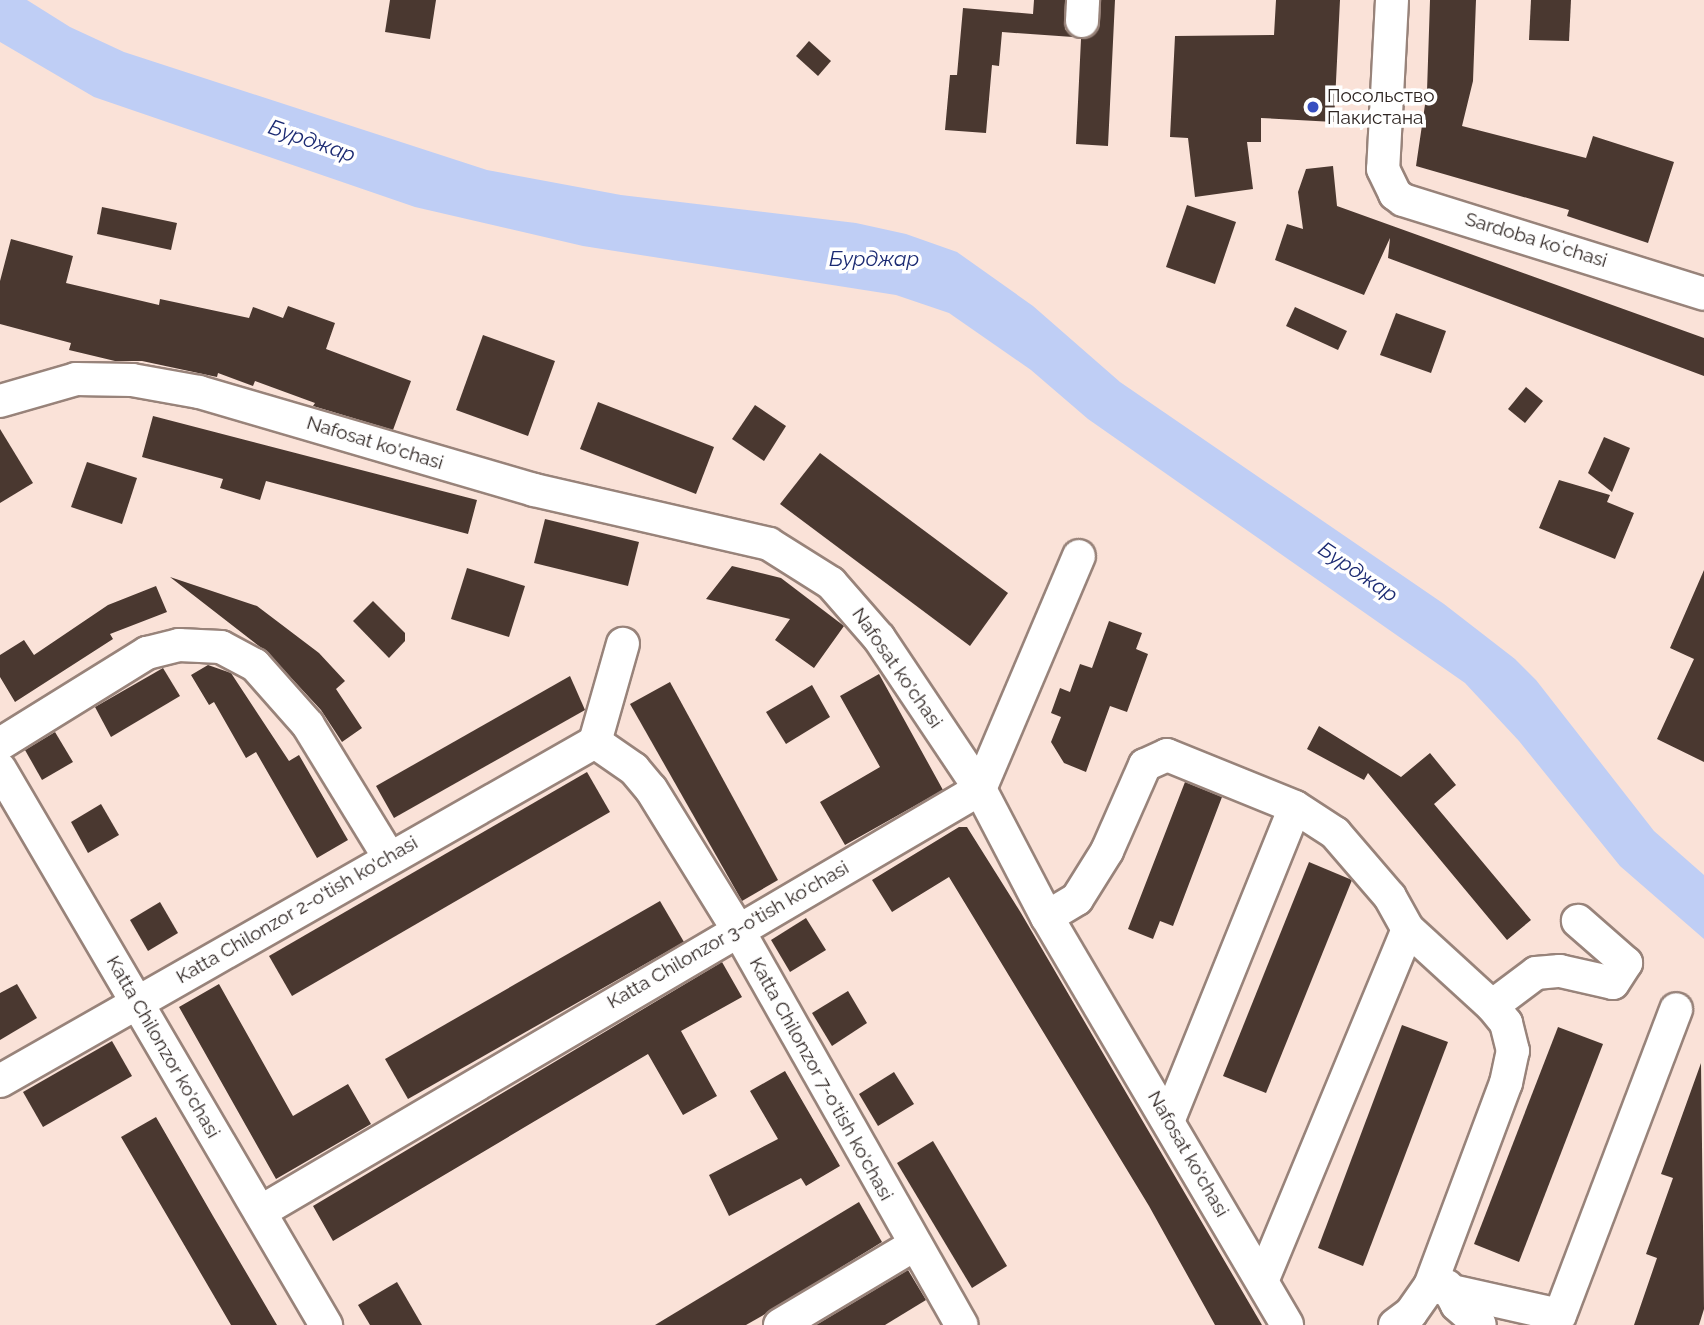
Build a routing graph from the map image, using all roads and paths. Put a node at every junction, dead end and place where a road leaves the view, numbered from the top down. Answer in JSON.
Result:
{"nodes":[{"id":1,"x":1392,"y":0,"type":"edge"},
{"id":2,"x":1704,"y":294,"type":"edge"},
{"id":3,"x":0,"y":401,"type":"edge"},
{"id":4,"x":1079,"y":556,"type":"dead end"},
{"id":5,"x":623,"y":644,"type":"dead end"},
{"id":6,"x":595,"y":742,"type":"junction"},
{"id":7,"x":0,"y":744,"type":"edge"},
{"id":8,"x":0,"y":769,"type":"edge"},
{"id":9,"x":980,"y":789,"type":"junction"},
{"id":10,"x":1295,"y":807,"type":"junction"},
{"id":11,"x":388,"y":857,"type":"junction"},
{"id":12,"x":1047,"y":917,"type":"junction"},
{"id":13,"x":1578,"y":921,"type":"dead end"},
{"id":14,"x":737,"y":928,"type":"junction"},
{"id":15,"x":1408,"y":929,"type":"junction"},
{"id":16,"x":136,"y":1002,"type":"junction"},
{"id":17,"x":1492,"y":1006,"type":"junction"},
{"id":18,"x":1676,"y":1009,"type":"dead end"},
{"id":19,"x":0,"y":1082,"type":"edge"},
{"id":20,"x":1169,"y":1119,"type":"junction"},
{"id":21,"x":260,"y":1212,"type":"junction"},
{"id":22,"x":914,"y":1245,"type":"junction"},
{"id":23,"x":1262,"y":1281,"type":"junction"},
{"id":24,"x":1438,"y":1286,"type":"junction"},
{"id":25,"x":1568,"y":1320,"type":"edge"},
{"id":26,"x":326,"y":1325,"type":"edge"},
{"id":27,"x":780,"y":1325,"type":"edge"},
{"id":28,"x":962,"y":1325,"type":"edge"},
{"id":29,"x":1287,"y":1325,"type":"edge"},
{"id":30,"x":1395,"y":1325,"type":"edge"},
{"id":31,"x":1479,"y":1325,"type":"edge"}],
"edges":[{"from":1,"to":2,"type":"street","name":"Sardoba koʻchasi"},
{"from":3,"to":9,"type":"street","name":"Nafosat ko'chasi"},
{"from":4,"to":9,"type":"street"},
{"from":5,"to":6,"type":"street"},
{"from":6,"to":11,"type":"street","name":"Katta Chilonzor 2-o'tish ko'chasi"},
{"from":6,"to":14,"type":"street","name":"Katta Chilonzor 7-o'tish ko'chasi"},
{"from":7,"to":11,"type":"street"},
{"from":8,"to":16,"type":"street","name":"Katta Chilonzor ko'chasi"},
{"from":9,"to":12,"type":"street","name":"Nafosat ko'chasi"},
{"from":9,"to":14,"type":"street","name":"Katta Chilonzor 3-o'tish ko'chasi"},
{"from":10,"to":12,"type":"street"},
{"from":10,"to":15,"type":"street"},
{"from":10,"to":20,"type":"street"},
{"from":11,"to":16,"type":"street","name":"Katta Chilonzor 2-o'tish ko'chasi"},
{"from":12,"to":20,"type":"street","name":"Nafosat ko'chasi"},
{"from":13,"to":17,"type":"street"},
{"from":14,"to":21,"type":"street","name":"Katta Chilonzor 3-o'tish ko'chasi"},
{"from":14,"to":22,"type":"street","name":"Katta Chilonzor 7-o'tish ko'chasi"},
{"from":15,"to":17,"type":"street"},
{"from":15,"to":23,"type":"street"},
{"from":16,"to":19,"type":"street","name":"Katta Chilonzor 2-o'tish ko'chasi"},
{"from":16,"to":21,"type":"street","name":"Katta Chilonzor ko'chasi"},
{"from":17,"to":24,"type":"street"},
{"from":18,"to":25,"type":"street"},
{"from":20,"to":23,"type":"street","name":"Nafosat ko'chasi"},
{"from":21,"to":26,"type":"street","name":"Katta Chilonzor ko'chasi"},
{"from":22,"to":27,"type":"street"},
{"from":22,"to":28,"type":"street","name":"Katta Chilonzor 7-o'tish ko'chasi"},
{"from":23,"to":29,"type":"street","name":"Nafosat ko'chasi"},
{"from":24,"to":25,"type":"street"},
{"from":24,"to":30,"type":"street"},
{"from":24,"to":31,"type":"street"}]}
